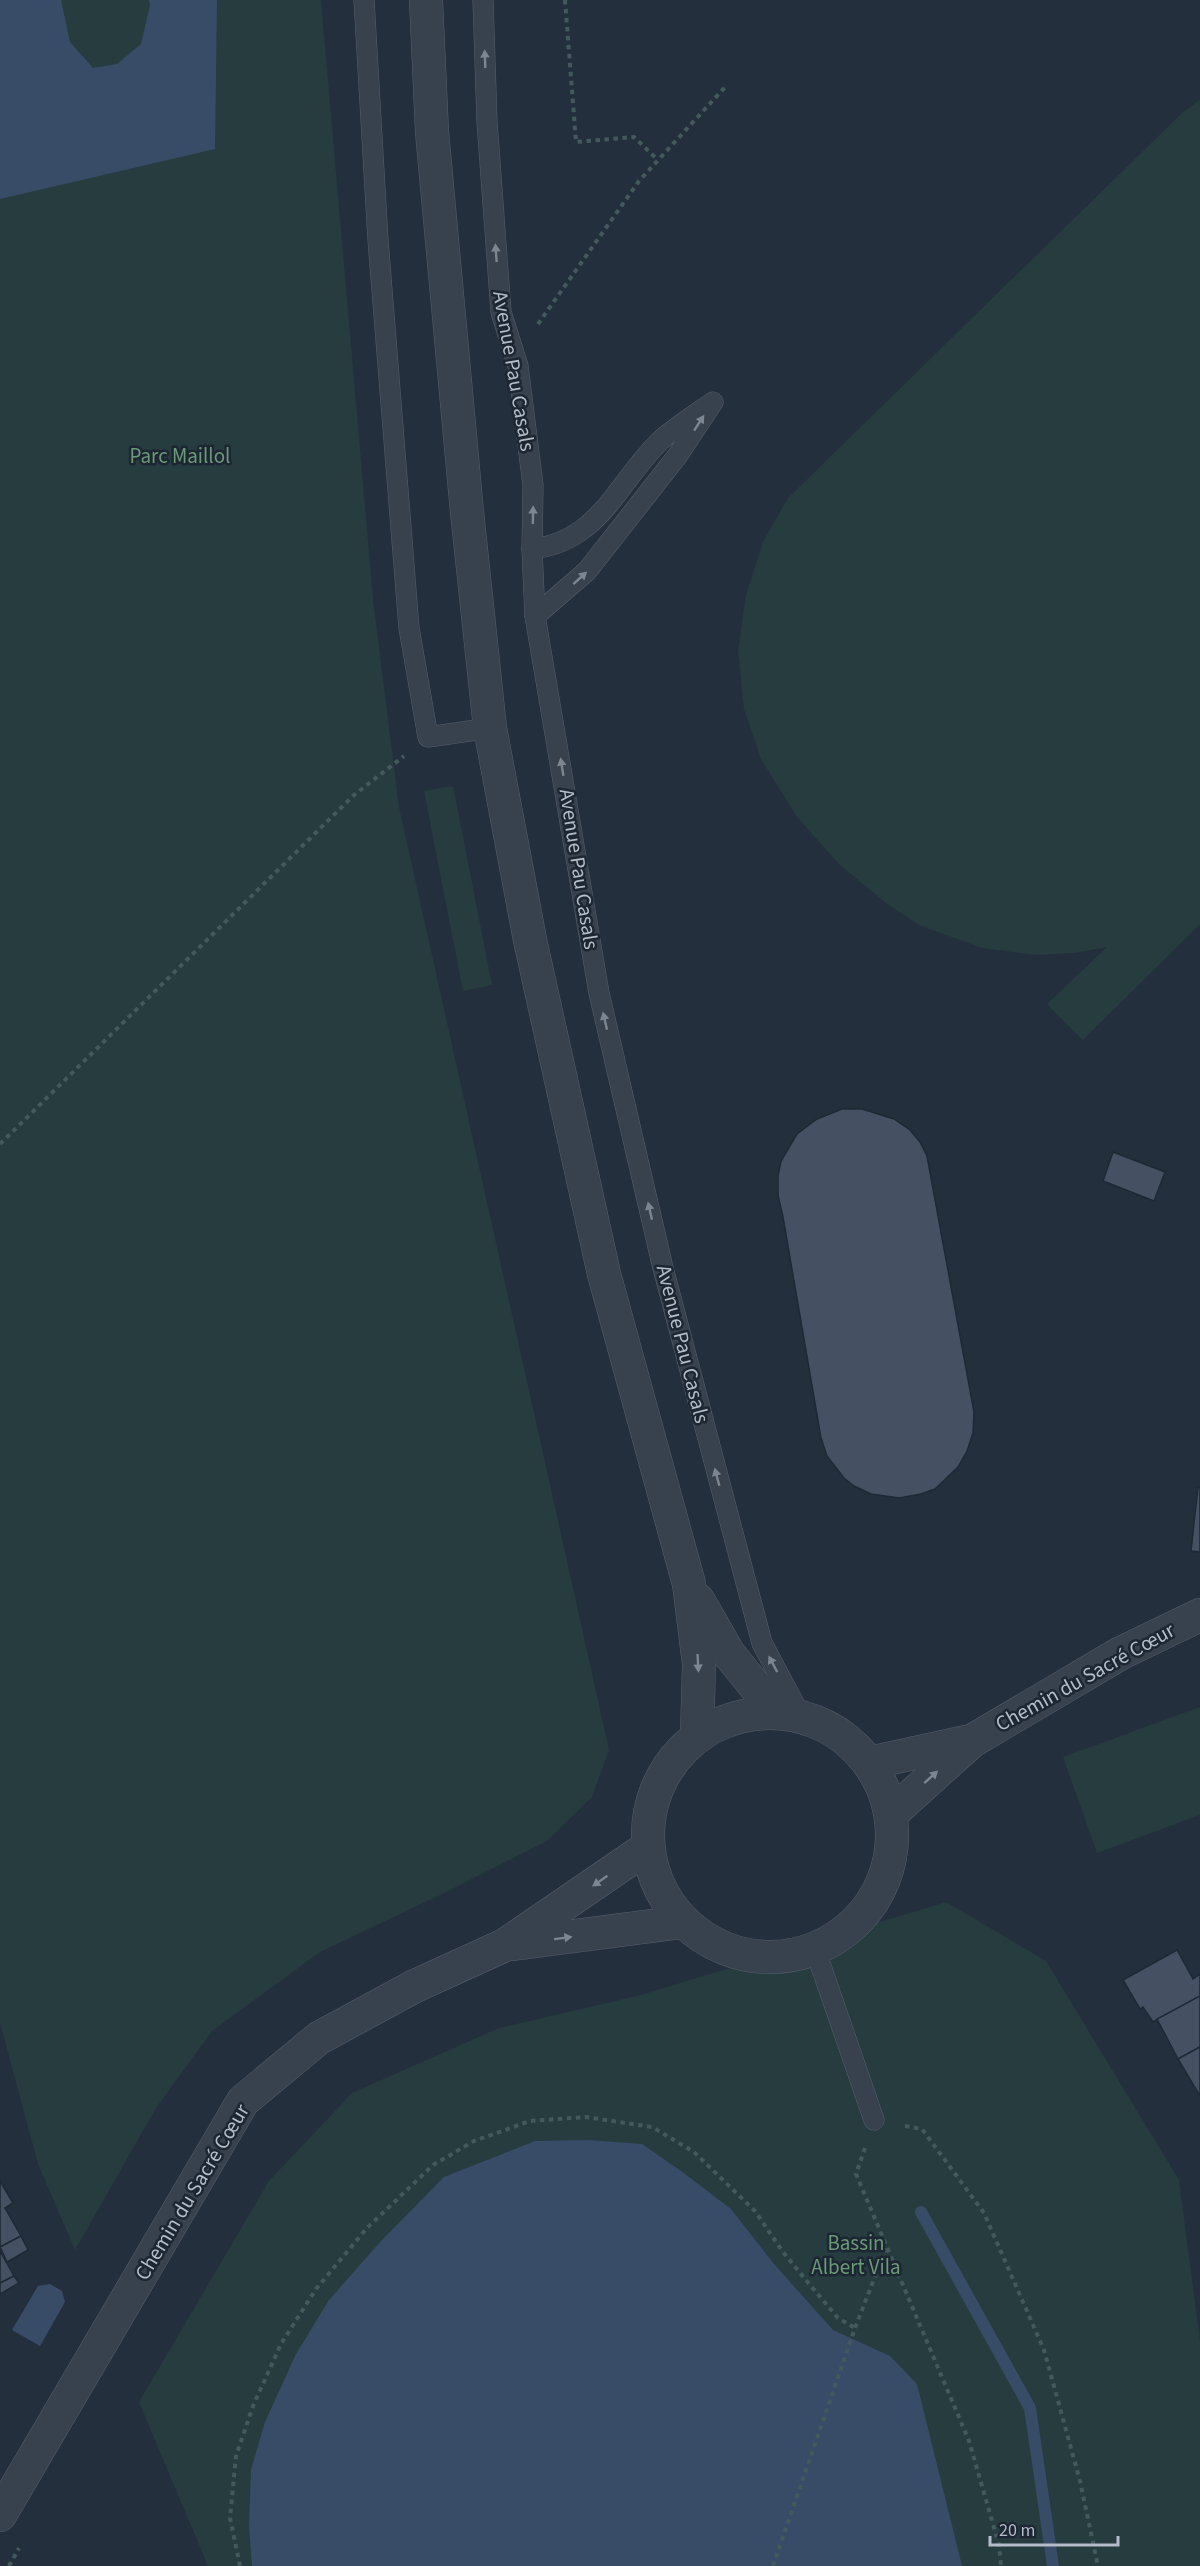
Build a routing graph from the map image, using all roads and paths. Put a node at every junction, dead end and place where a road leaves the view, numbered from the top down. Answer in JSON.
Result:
{"nodes":[{"id":1,"x":364,"y":0,"type":"edge"},
{"id":2,"x":426,"y":0,"type":"edge"},
{"id":3,"x":483,"y":0,"type":"edge"},
{"id":4,"x":565,"y":0,"type":"edge"},
{"id":5,"x":728,"y":85,"type":"dead end"},
{"id":6,"x":658,"y":160,"type":"junction"},
{"id":7,"x":533,"y":329,"type":"dead end"},
{"id":8,"x":532,"y":549,"type":"junction"},
{"id":9,"x":535,"y":616,"type":"junction"},
{"id":10,"x":490,"y":728,"type":"junction"},
{"id":11,"x":428,"y":737,"type":"junction"},
{"id":12,"x":0,"y":1144,"type":"edge"},
{"id":13,"x":689,"y":1584,"type":"junction"},
{"id":14,"x":1200,"y":1616,"type":"edge"},
{"id":15,"x":788,"y":1714,"type":"junction"},
{"id":16,"x":697,"y":1736,"type":"junction"},
{"id":17,"x":972,"y":1741,"type":"junction"},
{"id":18,"x":869,"y":1763,"type":"junction"},
{"id":19,"x":891,"y":1814,"type":"junction"},
{"id":20,"x":648,"y":1847,"type":"junction"},
{"id":21,"x":682,"y":1922,"type":"junction"},
{"id":22,"x":505,"y":1945,"type":"junction"},
{"id":23,"x":815,"y":1949,"type":"junction"},
{"id":24,"x":874,"y":2120,"type":"junction"},
{"id":25,"x":886,"y":2248,"type":"junction"},
{"id":26,"x":855,"y":2328,"type":"junction"},
{"id":27,"x":0,"y":2515,"type":"edge"},
{"id":28,"x":20,"y":2546,"type":"dead end"},
{"id":29,"x":9,"y":2566,"type":"edge"},
{"id":30,"x":240,"y":2566,"type":"edge"},
{"id":31,"x":773,"y":2566,"type":"edge"},
{"id":32,"x":1001,"y":2566,"type":"edge"},
{"id":33,"x":1098,"y":2566,"type":"edge"}],
"edges":[{"from":1,"to":11,"type":"lane"},
{"from":2,"to":10,"type":"street"},
{"from":8,"to":3,"type":"lane","name":"Avenue Pau Casals","one_way":true},
{"from":4,"to":6,"type":"path"},
{"from":5,"to":6,"type":"path"},
{"from":6,"to":7,"type":"path"},
{"from":8,"to":9,"type":"lane","name":"Avenue Pau Casals"},
{"from":9,"to":8,"type":"lane","one_way":true},
{"from":15,"to":9,"type":"lane","name":"Avenue Pau Casals","one_way":true},
{"from":10,"to":11,"type":"lane"},
{"from":10,"to":13,"type":"street"},
{"from":11,"to":12,"type":"path"},
{"from":13,"to":15,"type":"street"},
{"from":13,"to":16,"type":"street","one_way":true},
{"from":14,"to":17,"type":"street","name":"Chemin du Sacré Cœur"},
{"from":15,"to":16,"type":"street"},
{"from":15,"to":18,"type":"street"},
{"from":16,"to":20,"type":"street"},
{"from":17,"to":18,"type":"street","name":"Chemin du Sacré Cœur"},
{"from":19,"to":17,"type":"street","name":"Chemin du Sacré Cœur","one_way":true},
{"from":18,"to":19,"type":"street"},
{"from":19,"to":23,"type":"street"},
{"from":20,"to":21,"type":"street"},
{"from":20,"to":22,"type":"street","name":"Chemin du Sacré Cœur","one_way":true},
{"from":22,"to":21,"type":"street","name":"Chemin du Sacré Cœur","one_way":true},
{"from":21,"to":23,"type":"street"},
{"from":22,"to":27,"type":"street","name":"Chemin du Sacré Cœur"},
{"from":23,"to":24,"type":"lane"},
{"from":24,"to":25,"type":"path"},
{"from":24,"to":33,"type":"path"},
{"from":25,"to":26,"type":"path"},
{"from":25,"to":32,"type":"path"},
{"from":26,"to":30,"type":"path"},
{"from":26,"to":31,"type":"path"},
{"from":28,"to":29,"type":"path"}]}
